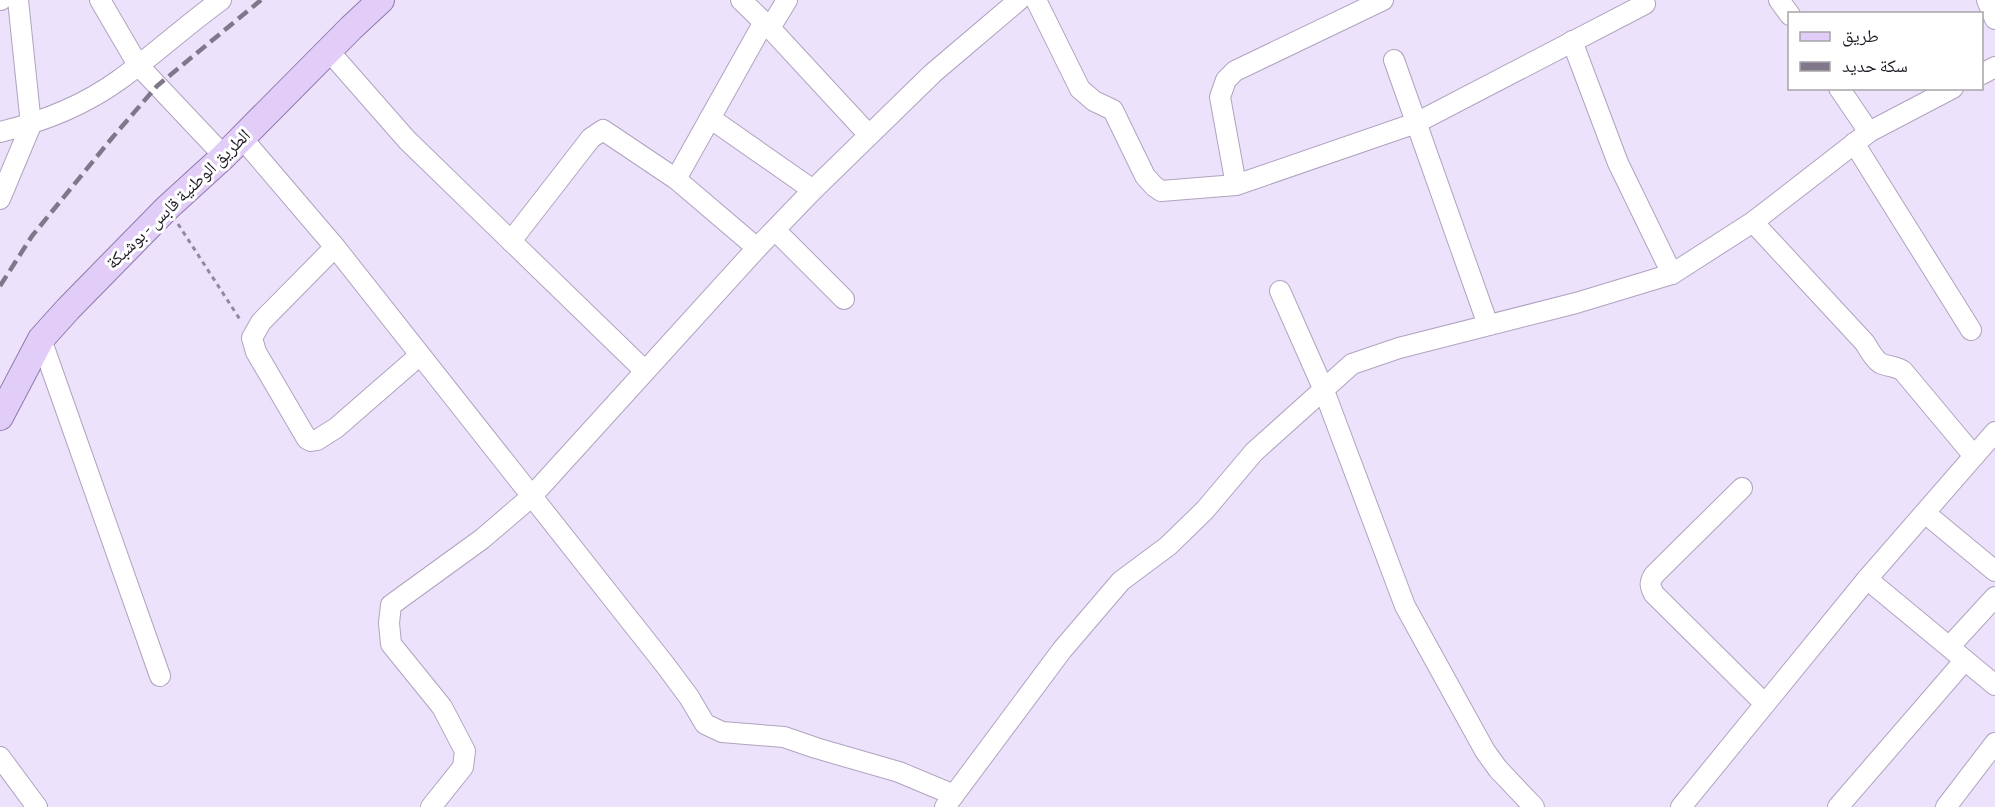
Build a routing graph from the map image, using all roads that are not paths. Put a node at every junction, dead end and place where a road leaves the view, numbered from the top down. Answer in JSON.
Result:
{"nodes":[{"id":1,"x":18,"y":0,"type":"edge"},
{"id":2,"x":100,"y":0,"type":"edge"},
{"id":3,"x":221,"y":0,"type":"edge"},
{"id":4,"x":381,"y":0,"type":"edge"},
{"id":5,"x":741,"y":0,"type":"edge"},
{"id":6,"x":787,"y":0,"type":"edge"},
{"id":7,"x":1019,"y":0,"type":"edge"},
{"id":8,"x":1036,"y":0,"type":"edge"},
{"id":9,"x":1383,"y":0,"type":"edge"},
{"id":10,"x":1779,"y":0,"type":"edge"},
{"id":11,"x":1987,"y":0,"type":"edge"},
{"id":12,"x":1645,"y":4,"type":"dead end"},
{"id":13,"x":1788,"y":12,"type":"edge"},
{"id":14,"x":1995,"y":19,"type":"edge"},
{"id":15,"x":767,"y":25,"type":"junction"},
{"id":16,"x":1572,"y":41,"type":"junction"},
{"id":17,"x":328,"y":51,"type":"junction"},
{"id":18,"x":1394,"y":60,"type":"dead end"},
{"id":19,"x":138,"y":65,"type":"junction"},
{"id":20,"x":1840,"y":90,"type":"edge"},
{"id":21,"x":1949,"y":90,"type":"edge"},
{"id":22,"x":710,"y":118,"type":"junction"},
{"id":23,"x":1416,"y":123,"type":"junction"},
{"id":24,"x":31,"y":125,"type":"junction"},
{"id":25,"x":0,"y":132,"type":"edge"},
{"id":26,"x":868,"y":134,"type":"junction"},
{"id":27,"x":1861,"y":138,"type":"junction"},
{"id":28,"x":233,"y":147,"type":"junction"},
{"id":29,"x":676,"y":179,"type":"junction"},
{"id":30,"x":1236,"y":185,"type":"junction"},
{"id":31,"x":813,"y":190,"type":"junction"},
{"id":32,"x":0,"y":199,"type":"edge"},
{"id":33,"x":1753,"y":222,"type":"junction"},
{"id":34,"x":775,"y":230,"type":"junction"},
{"id":35,"x":511,"y":240,"type":"junction"},
{"id":36,"x":334,"y":247,"type":"junction"},
{"id":37,"x":757,"y":248,"type":"junction"},
{"id":38,"x":1672,"y":273,"type":"junction"},
{"id":39,"x":1280,"y":291,"type":"dead end"},
{"id":40,"x":844,"y":299,"type":"dead end"},
{"id":41,"x":1488,"y":325,"type":"junction"},
{"id":42,"x":1971,"y":330,"type":"dead end"},
{"id":43,"x":40,"y":339,"type":"junction"},
{"id":44,"x":420,"y":355,"type":"junction"},
{"id":45,"x":645,"y":371,"type":"junction"},
{"id":46,"x":1323,"y":388,"type":"junction"},
{"id":47,"x":0,"y":417,"type":"edge"},
{"id":48,"x":1995,"y":432,"type":"edge"},
{"id":49,"x":1974,"y":456,"type":"junction"},
{"id":50,"x":1742,"y":488,"type":"dead end"},
{"id":51,"x":531,"y":496,"type":"junction"},
{"id":52,"x":1925,"y":513,"type":"junction"},
{"id":53,"x":1995,"y":571,"type":"edge"},
{"id":54,"x":1867,"y":579,"type":"junction"},
{"id":55,"x":1995,"y":597,"type":"edge"},
{"id":56,"x":1950,"y":646,"type":"junction"},
{"id":57,"x":1965,"y":660,"type":"junction"},
{"id":58,"x":160,"y":676,"type":"dead end"},
{"id":59,"x":1995,"y":685,"type":"edge"},
{"id":60,"x":1764,"y":703,"type":"junction"},
{"id":61,"x":1995,"y":743,"type":"edge"},
{"id":62,"x":0,"y":757,"type":"edge"},
{"id":63,"x":949,"y":801,"type":"edge"},
{"id":64,"x":37,"y":807,"type":"edge"},
{"id":65,"x":431,"y":807,"type":"edge"},
{"id":66,"x":1534,"y":807,"type":"edge"},
{"id":67,"x":1681,"y":807,"type":"edge"},
{"id":68,"x":1838,"y":807,"type":"edge"},
{"id":69,"x":1946,"y":807,"type":"edge"}],
"edges":[{"from":1,"to":24,"type":"street"},
{"from":2,"to":19,"type":"street"},
{"from":3,"to":19,"type":"street"},
{"from":4,"to":17,"type":"main road","name":"الطريق الوطنية قابس - بوشبكة"},
{"from":5,"to":15,"type":"street"},
{"from":6,"to":15,"type":"street"},
{"from":7,"to":26,"type":"street"},
{"from":8,"to":30,"type":"street"},
{"from":9,"to":30,"type":"street"},
{"from":10,"to":13,"type":"street"},
{"from":11,"to":14,"type":"street"},
{"from":12,"to":16,"type":"street"},
{"from":15,"to":22,"type":"street"},
{"from":15,"to":26,"type":"street"},
{"from":16,"to":23,"type":"street"},
{"from":16,"to":38,"type":"street"},
{"from":17,"to":28,"type":"main road","name":"الطريق الوطنية قابس - بوشبكة"},
{"from":17,"to":35,"type":"street"},
{"from":18,"to":23,"type":"street"},
{"from":19,"to":24,"type":"street"},
{"from":19,"to":28,"type":"street"},
{"from":20,"to":27,"type":"street"},
{"from":21,"to":27,"type":"street"},
{"from":22,"to":29,"type":"street"},
{"from":22,"to":31,"type":"street"},
{"from":23,"to":30,"type":"street"},
{"from":23,"to":41,"type":"street"},
{"from":24,"to":25,"type":"street"},
{"from":24,"to":32,"type":"street"},
{"from":26,"to":31,"type":"street"},
{"from":27,"to":33,"type":"street"},
{"from":27,"to":42,"type":"street"},
{"from":28,"to":36,"type":"street"},
{"from":28,"to":43,"type":"main road","name":"الطريق الوطنية قابس - بوشبكة"},
{"from":29,"to":35,"type":"street"},
{"from":29,"to":37,"type":"street"},
{"from":31,"to":34,"type":"street"},
{"from":33,"to":38,"type":"street"},
{"from":33,"to":49,"type":"street"},
{"from":34,"to":37,"type":"street"},
{"from":34,"to":40,"type":"street"},
{"from":35,"to":45,"type":"street"},
{"from":36,"to":44,"type":"street"},
{"from":36,"to":44,"type":"street"},
{"from":37,"to":45,"type":"street"},
{"from":38,"to":41,"type":"street"},
{"from":39,"to":46,"type":"street"},
{"from":41,"to":46,"type":"street"},
{"from":43,"to":47,"type":"main road","name":"الطريق الوطنية قابس - بوشبكة"},
{"from":43,"to":58,"type":"street"},
{"from":44,"to":51,"type":"street"},
{"from":45,"to":51,"type":"street"},
{"from":46,"to":63,"type":"street"},
{"from":46,"to":66,"type":"street"},
{"from":48,"to":49,"type":"street"},
{"from":49,"to":52,"type":"street"},
{"from":50,"to":60,"type":"street"},
{"from":51,"to":63,"type":"street"},
{"from":51,"to":65,"type":"street"},
{"from":52,"to":53,"type":"street"},
{"from":52,"to":54,"type":"street"},
{"from":54,"to":56,"type":"street"},
{"from":54,"to":60,"type":"street"},
{"from":55,"to":56,"type":"street"},
{"from":56,"to":57,"type":"street"},
{"from":57,"to":59,"type":"street"},
{"from":57,"to":68,"type":"street"},
{"from":60,"to":67,"type":"street"},
{"from":61,"to":69,"type":"street"},
{"from":62,"to":64,"type":"street"}]}
